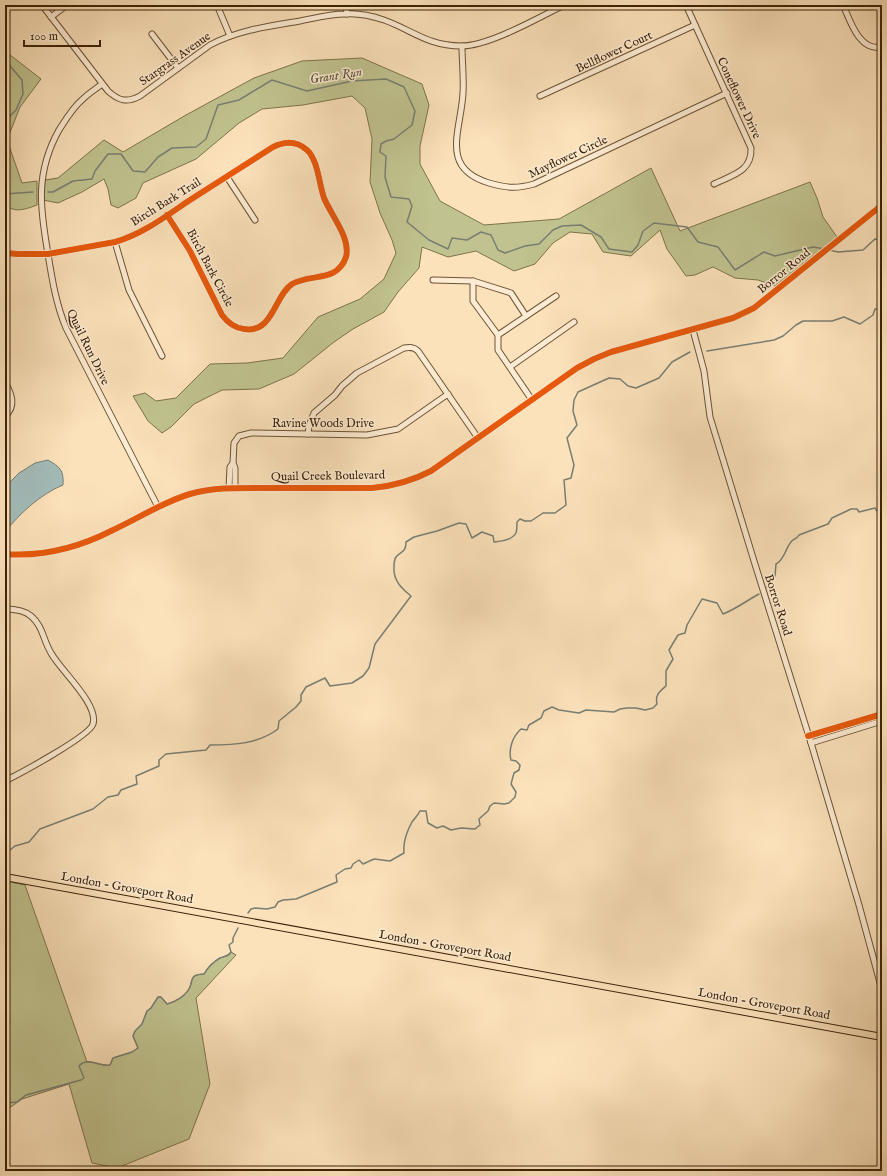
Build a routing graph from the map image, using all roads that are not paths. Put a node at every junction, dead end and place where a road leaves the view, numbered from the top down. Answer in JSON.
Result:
{"nodes":[{"id":1,"x":42,"y":5,"type":"edge"},
{"id":2,"x":67,"y":5,"type":"edge"},
{"id":3,"x":217,"y":5,"type":"edge"},
{"id":4,"x":346,"y":5,"type":"edge"},
{"id":5,"x":564,"y":5,"type":"edge"},
{"id":6,"x":686,"y":5,"type":"edge"},
{"id":7,"x":842,"y":5,"type":"edge"},
{"id":8,"x":347,"y":14,"type":"junction"},
{"id":9,"x":51,"y":17,"type":"junction"},
{"id":10,"x":695,"y":25,"type":"junction"},
{"id":11,"x":152,"y":34,"type":"dead end"},
{"id":12,"x":230,"y":36,"type":"junction"},
{"id":13,"x":462,"y":46,"type":"junction"},
{"id":14,"x":882,"y":46,"type":"edge"},
{"id":15,"x":178,"y":68,"type":"junction"},
{"id":16,"x":102,"y":84,"type":"junction"},
{"id":17,"x":727,"y":93,"type":"junction"},
{"id":18,"x":540,"y":96,"type":"dead end"},
{"id":19,"x":316,"y":166,"type":"joint"},
{"id":20,"x":227,"y":177,"type":"junction"},
{"id":21,"x":714,"y":184,"type":"dead end"},
{"id":22,"x":882,"y":205,"type":"edge"},
{"id":23,"x":168,"y":215,"type":"junction"},
{"id":24,"x":255,"y":220,"type":"dead end"},
{"id":25,"x":115,"y":242,"type":"junction"},
{"id":26,"x":5,"y":253,"type":"edge"},
{"id":27,"x":48,"y":254,"type":"junction"},
{"id":28,"x":434,"y":280,"type":"dead end"},
{"id":29,"x":474,"y":281,"type":"junction"},
{"id":30,"x":556,"y":296,"type":"dead end"},
{"id":31,"x":526,"y":316,"type":"junction"},
{"id":32,"x":574,"y":322,"type":"dead end"},
{"id":33,"x":693,"y":330,"type":"junction"},
{"id":34,"x":498,"y":335,"type":"junction"},
{"id":35,"x":162,"y":356,"type":"dead end"},
{"id":36,"x":510,"y":367,"type":"junction"},
{"id":37,"x":5,"y":382,"type":"edge"},
{"id":38,"x":448,"y":394,"type":"junction"},
{"id":39,"x":532,"y":400,"type":"junction"},
{"id":40,"x":5,"y":416,"type":"edge"},
{"id":41,"x":308,"y":434,"type":"junction"},
{"id":42,"x":478,"y":438,"type":"junction"},
{"id":43,"x":232,"y":488,"type":"junction"},
{"id":44,"x":158,"y":507,"type":"junction"},
{"id":45,"x":5,"y":554,"type":"edge"},
{"id":46,"x":5,"y":610,"type":"edge"},
{"id":47,"x":882,"y":720,"type":"edge"},
{"id":48,"x":811,"y":743,"type":"junction"},
{"id":49,"x":5,"y":781,"type":"edge"},
{"id":50,"x":5,"y":877,"type":"edge"},
{"id":51,"x":882,"y":990,"type":"edge"},
{"id":52,"x":882,"y":1037,"type":"edge"}],
"edges":[{"from":1,"to":9,"type":"street","name":"Stargrass Avenue"},
{"from":2,"to":9,"type":"street"},
{"from":3,"to":12,"type":"street"},
{"from":4,"to":8,"type":"street"},
{"from":5,"to":13,"type":"street","name":"Stargrass Avenue"},
{"from":6,"to":10,"type":"street","name":"Coneflower Drive"},
{"from":7,"to":14,"type":"street"},
{"from":8,"to":12,"type":"street","name":"Stargrass Avenue"},
{"from":8,"to":13,"type":"street","name":"Stargrass Avenue"},
{"from":9,"to":16,"type":"street","name":"Stargrass Avenue"},
{"from":10,"to":17,"type":"street","name":"Coneflower Drive"},
{"from":10,"to":18,"type":"street","name":"Bellflower Court"},
{"from":11,"to":15,"type":"street"},
{"from":12,"to":15,"type":"street","name":"Stargrass Avenue"},
{"from":13,"to":17,"type":"street","name":"Mayflower Circle"},
{"from":15,"to":16,"type":"street","name":"Stargrass Avenue"},
{"from":16,"to":27,"type":"street","name":"Quail Run Drive"},
{"from":17,"to":21,"type":"street","name":"Coneflower Drive"},
{"from":19,"to":20,"type":"street","name":"Birch Bark Trail"},
{"from":19,"to":23,"type":"street","name":"Birch Bark Circle"},
{"from":20,"to":23,"type":"street","name":"Birch Bark Trail"},
{"from":20,"to":24,"type":"street"},
{"from":22,"to":33,"type":"street","name":"Borror Road"},
{"from":23,"to":25,"type":"street","name":"Birch Bark Trail"},
{"from":25,"to":27,"type":"street","name":"Birch Bark Trail"},
{"from":25,"to":35,"type":"street"},
{"from":26,"to":27,"type":"street","name":"Birch Bark Trail"},
{"from":27,"to":44,"type":"street","name":"Quail Run Drive"},
{"from":28,"to":29,"type":"street"},
{"from":29,"to":31,"type":"street"},
{"from":29,"to":34,"type":"street"},
{"from":30,"to":31,"type":"street"},
{"from":31,"to":34,"type":"street"},
{"from":32,"to":36,"type":"street"},
{"from":33,"to":39,"type":"street","name":"Quail Creek Boulevard"},
{"from":33,"to":48,"type":"street","name":"Borror Road"},
{"from":34,"to":36,"type":"street"},
{"from":36,"to":39,"type":"street"},
{"from":37,"to":40,"type":"street"},
{"from":38,"to":41,"type":"street","name":"Ravine Woods Drive"},
{"from":38,"to":41,"type":"street"},
{"from":38,"to":42,"type":"street"},
{"from":39,"to":42,"type":"street","name":"Quail Creek Boulevard"},
{"from":41,"to":43,"type":"street","name":"Ravine Woods Drive"},
{"from":42,"to":43,"type":"street","name":"Quail Creek Boulevard"},
{"from":43,"to":44,"type":"street","name":"Quail Creek Boulevard"},
{"from":44,"to":45,"type":"street","name":"Quail Creek Boulevard"},
{"from":46,"to":49,"type":"street"},
{"from":47,"to":48,"type":"street"},
{"from":48,"to":51,"type":"street","name":"Borror Road"},
{"from":50,"to":52,"type":"main road","name":"London - Groveport Road"}]}
